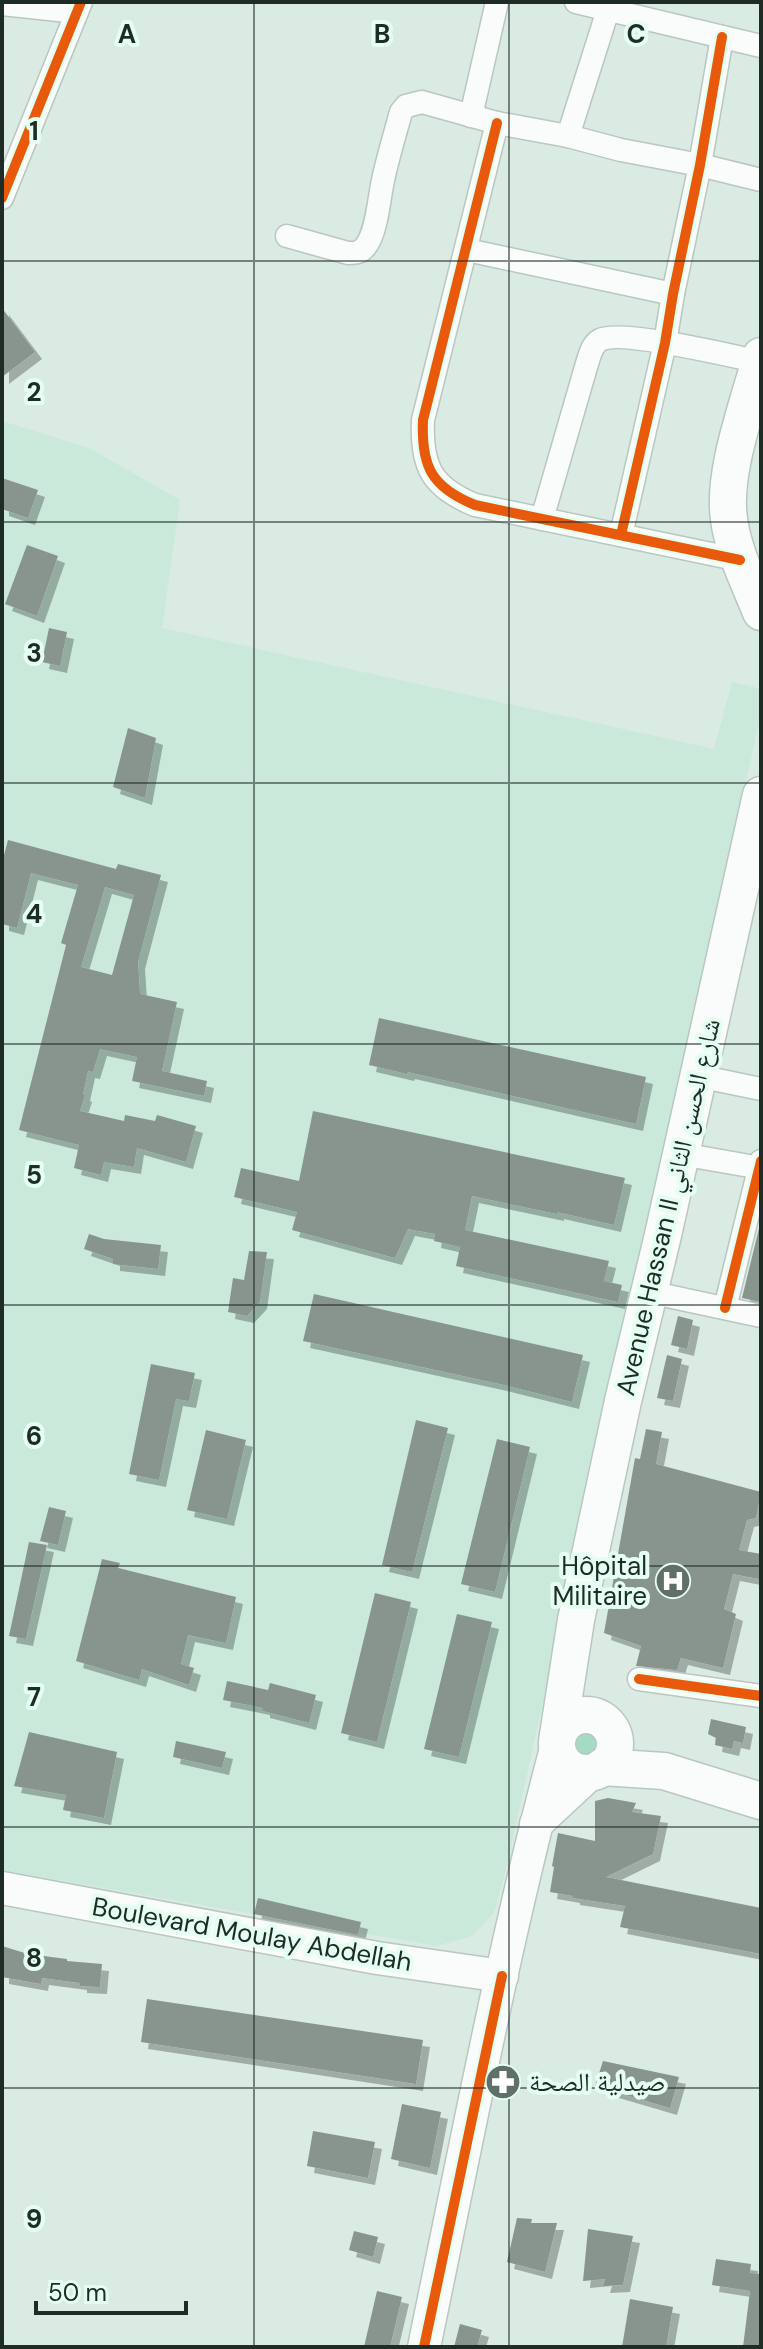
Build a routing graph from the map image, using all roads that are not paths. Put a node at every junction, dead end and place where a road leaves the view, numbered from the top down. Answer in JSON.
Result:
{"nodes":[{"id":1,"x":497,"y":2,"type":"edge"},
{"id":2,"x":576,"y":2,"type":"edge"},
{"id":3,"x":2,"y":4,"type":"edge"},
{"id":4,"x":79,"y":7,"type":"edge"},
{"id":5,"x":608,"y":10,"type":"junction"},
{"id":6,"x":722,"y":37,"type":"junction"},
{"id":7,"x":761,"y":46,"type":"edge"},
{"id":8,"x":471,"y":116,"type":"junction"},
{"id":9,"x":497,"y":123,"type":"junction"},
{"id":10,"x":568,"y":136,"type":"junction"},
{"id":11,"x":700,"y":165,"type":"junction"},
{"id":12,"x":761,"y":180,"type":"edge"},
{"id":13,"x":2,"y":198,"type":"edge"},
{"id":14,"x":287,"y":236,"type":"dead end"},
{"id":15,"x":467,"y":250,"type":"junction"},
{"id":16,"x":673,"y":294,"type":"junction"},
{"id":17,"x":665,"y":343,"type":"junction"},
{"id":18,"x":760,"y":359,"type":"edge"},
{"id":19,"x":542,"y":519,"type":"junction"},
{"id":20,"x":621,"y":535,"type":"junction"},
{"id":21,"x":740,"y":560,"type":"junction"},
{"id":22,"x":761,"y":612,"type":"edge"},
{"id":23,"x":761,"y":795,"type":"edge"},
{"id":24,"x":698,"y":1076,"type":"junction"},
{"id":25,"x":761,"y":1089,"type":"edge"},
{"id":26,"x":681,"y":1154,"type":"junction"},
{"id":27,"x":761,"y":1165,"type":"edge"},
{"id":28,"x":649,"y":1292,"type":"junction"},
{"id":29,"x":725,"y":1308,"type":"junction"},
{"id":30,"x":761,"y":1316,"type":"edge"},
{"id":31,"x":576,"y":1620,"type":"junction"},
{"id":32,"x":639,"y":1679,"type":"dead end"},
{"id":33,"x":761,"y":1696,"type":"edge"},
{"id":34,"x":603,"y":1721,"type":"junction"},
{"id":35,"x":558,"y":1740,"type":"junction"},
{"id":36,"x":598,"y":1769,"type":"junction"},
{"id":37,"x":664,"y":1771,"type":"junction"},
{"id":38,"x":761,"y":1801,"type":"edge"},
{"id":39,"x":536,"y":1824,"type":"junction"},
{"id":40,"x":2,"y":1888,"type":"edge"},
{"id":41,"x":502,"y":1976,"type":"junction"},
{"id":42,"x":424,"y":2347,"type":"edge"}],
"edges":[{"from":1,"to":8,"type":"street"},
{"from":2,"to":5,"type":"street"},
{"from":3,"to":4,"type":"street"},
{"from":4,"to":13,"type":"street"},
{"from":5,"to":6,"type":"street"},
{"from":5,"to":10,"type":"street"},
{"from":6,"to":7,"type":"street"},
{"from":6,"to":11,"type":"street"},
{"from":8,"to":9,"type":"street"},
{"from":8,"to":14,"type":"street"},
{"from":9,"to":10,"type":"street"},
{"from":9,"to":15,"type":"street"},
{"from":10,"to":11,"type":"street"},
{"from":11,"to":12,"type":"street"},
{"from":11,"to":16,"type":"street"},
{"from":15,"to":16,"type":"street"},
{"from":15,"to":19,"type":"street"},
{"from":16,"to":17,"type":"street"},
{"from":17,"to":18,"type":"street"},
{"from":17,"to":19,"type":"street"},
{"from":17,"to":20,"type":"street"},
{"from":18,"to":21,"type":"main road"},
{"from":19,"to":20,"type":"street"},
{"from":20,"to":21,"type":"street"},
{"from":21,"to":22,"type":"main road"},
{"from":23,"to":24,"type":"main road","name":"Avenue Hassan II شارع الحسن الثاني"},
{"from":24,"to":25,"type":"street"},
{"from":24,"to":26,"type":"main road","name":"Avenue Hassan II شارع الحسن الثاني"},
{"from":26,"to":27,"type":"street"},
{"from":26,"to":28,"type":"main road","name":"Avenue Hassan II شارع الحسن الثاني"},
{"from":27,"to":29,"type":"street"},
{"from":28,"to":29,"type":"street"},
{"from":28,"to":31,"type":"main road","name":"Avenue Hassan II شارع الحسن الثاني"},
{"from":29,"to":30,"type":"street"},
{"from":31,"to":34,"type":"main road","name":"Avenue Hassan II شارع الحسن الثاني"},
{"from":31,"to":35,"type":"main road","name":"Avenue Hassan II شارع الحسن الثاني"},
{"from":32,"to":33,"type":"street"},
{"from":34,"to":35,"type":"main road"},
{"from":34,"to":36,"type":"main road"},
{"from":34,"to":37,"type":"main road"},
{"from":35,"to":36,"type":"main road"},
{"from":35,"to":39,"type":"main road"},
{"from":36,"to":37,"type":"main road"},
{"from":36,"to":39,"type":"main road"},
{"from":37,"to":38,"type":"main road"},
{"from":39,"to":41,"type":"main road"},
{"from":40,"to":41,"type":"main road","name":"Boulevard Moulay Abdellah"},
{"from":41,"to":42,"type":"main road"}]}
